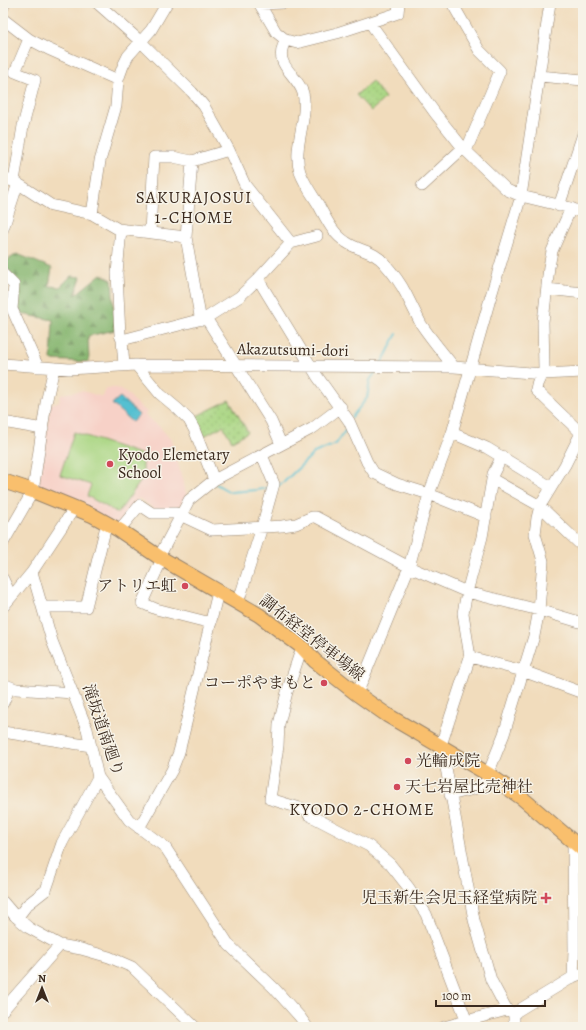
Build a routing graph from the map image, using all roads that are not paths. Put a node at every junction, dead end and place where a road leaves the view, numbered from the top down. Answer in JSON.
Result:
{"nodes":[{"id":1,"x":5,"y":3,"type":"edge"},
{"id":2,"x":97,"y":3,"type":"edge"},
{"id":3,"x":167,"y":3,"type":"edge"},
{"id":4,"x":260,"y":3,"type":"edge"},
{"id":5,"x":283,"y":3,"type":"edge"},
{"id":6,"x":399,"y":3,"type":"edge"},
{"id":7,"x":452,"y":3,"type":"edge"},
{"id":8,"x":550,"y":3,"type":"edge"},
{"id":9,"x":3,"y":7,"type":"edge"},
{"id":10,"x":3,"y":19,"type":"edge"},
{"id":11,"x":372,"y":22,"type":"junction"},
{"id":12,"x":29,"y":38,"type":"junction"},
{"id":13,"x":286,"y":40,"type":"junction"},
{"id":14,"x":140,"y":41,"type":"junction"},
{"id":15,"x":539,"y":76,"type":"junction"},
{"id":16,"x":118,"y":80,"type":"junction"},
{"id":17,"x":583,"y":80,"type":"edge"},
{"id":18,"x":583,"y":134,"type":"edge"},
{"id":19,"x":465,"y":149,"type":"junction"},
{"id":20,"x":229,"y":150,"type":"junction"},
{"id":21,"x":192,"y":161,"type":"junction"},
{"id":22,"x":12,"y":181,"type":"edge"},
{"id":23,"x":422,"y":186,"type":"dead end"},
{"id":24,"x":521,"y":196,"type":"junction"},
{"id":25,"x":559,"y":206,"type":"junction"},
{"id":26,"x":571,"y":208,"type":"junction"},
{"id":27,"x":583,"y":213,"type":"edge"},
{"id":28,"x":92,"y":214,"type":"junction"},
{"id":29,"x":3,"y":229,"type":"edge"},
{"id":30,"x":121,"y":230,"type":"junction"},
{"id":31,"x":150,"y":232,"type":"junction"},
{"id":32,"x":317,"y":236,"type":"dead end"},
{"id":33,"x":186,"y":237,"type":"junction"},
{"id":34,"x":291,"y":243,"type":"junction"},
{"id":35,"x":3,"y":274,"type":"edge"},
{"id":36,"x":258,"y":279,"type":"junction"},
{"id":37,"x":547,"y":289,"type":"junction"},
{"id":38,"x":583,"y":293,"type":"edge"},
{"id":39,"x":204,"y":319,"type":"junction"},
{"id":40,"x":122,"y":340,"type":"junction"},
{"id":41,"x":3,"y":364,"type":"edge"},
{"id":42,"x":130,"y":365,"type":"junction"},
{"id":43,"x":236,"y":365,"type":"junction"},
{"id":44,"x":310,"y":366,"type":"junction"},
{"id":45,"x":38,"y":367,"type":"junction"},
{"id":46,"x":454,"y":367,"type":"junction"},
{"id":47,"x":54,"y":368,"type":"junction"},
{"id":48,"x":471,"y":368,"type":"junction"},
{"id":49,"x":583,"y":372,"type":"edge"},
{"id":50,"x":542,"y":374,"type":"junction"},
{"id":51,"x":340,"y":407,"type":"junction"},
{"id":52,"x":3,"y":422,"type":"edge"},
{"id":53,"x":43,"y":429,"type":"junction"},
{"id":54,"x":452,"y":433,"type":"junction"},
{"id":55,"x":582,"y":434,"type":"edge"},
{"id":56,"x":281,"y":444,"type":"junction"},
{"id":57,"x":262,"y":454,"type":"junction"},
{"id":58,"x":502,"y":456,"type":"junction"},
{"id":59,"x":492,"y":479,"type":"junction"},
{"id":60,"x":214,"y":480,"type":"junction"},
{"id":61,"x":3,"y":481,"type":"edge"},
{"id":62,"x":551,"y":487,"type":"junction"},
{"id":63,"x":33,"y":491,"type":"junction"},
{"id":64,"x":429,"y":494,"type":"junction"},
{"id":65,"x":540,"y":506,"type":"junction"},
{"id":66,"x":75,"y":507,"type":"junction"},
{"id":67,"x":180,"y":515,"type":"junction"},
{"id":68,"x":486,"y":517,"type":"junction"},
{"id":69,"x":106,"y":522,"type":"junction"},
{"id":70,"x":262,"y":527,"type":"junction"},
{"id":71,"x":119,"y":530,"type":"junction"},
{"id":72,"x":3,"y":543,"type":"edge"},
{"id":73,"x":583,"y":548,"type":"edge"},
{"id":74,"x":160,"y":558,"type":"junction"},
{"id":75,"x":409,"y":567,"type":"junction"},
{"id":76,"x":32,"y":572,"type":"junction"},
{"id":77,"x":3,"y":579,"type":"edge"},
{"id":78,"x":218,"y":592,"type":"junction"},
{"id":79,"x":467,"y":592,"type":"junction"},
{"id":80,"x":11,"y":596,"type":"junction"},
{"id":81,"x":238,"y":603,"type":"junction"},
{"id":82,"x":3,"y":607,"type":"edge"},
{"id":83,"x":43,"y":607,"type":"junction"},
{"id":84,"x":539,"y":610,"type":"junction"},
{"id":85,"x":211,"y":623,"type":"junction"},
{"id":86,"x":583,"y":623,"type":"edge"},
{"id":87,"x":302,"y":647,"type":"junction"},
{"id":88,"x":470,"y":656,"type":"junction"},
{"id":89,"x":523,"y":672,"type":"junction"},
{"id":90,"x":6,"y":685,"type":"edge"},
{"id":91,"x":73,"y":693,"type":"junction"},
{"id":92,"x":357,"y":694,"type":"junction"},
{"id":93,"x":583,"y":694,"type":"edge"},
{"id":94,"x":3,"y":703,"type":"edge"},
{"id":95,"x":3,"y":732,"type":"edge"},
{"id":96,"x":91,"y":746,"type":"junction"},
{"id":97,"x":442,"y":746,"type":"junction"},
{"id":98,"x":491,"y":776,"type":"junction"},
{"id":99,"x":98,"y":777,"type":"junction"},
{"id":100,"x":450,"y":795,"type":"junction"},
{"id":101,"x":139,"y":828,"type":"junction"},
{"id":102,"x":579,"y":846,"type":"edge"},
{"id":103,"x":3,"y":902,"type":"edge"},
{"id":104,"x":17,"y":918,"type":"junction"},
{"id":105,"x":60,"y":945,"type":"junction"},
{"id":106,"x":578,"y":975,"type":"edge"},
{"id":107,"x":3,"y":1010,"type":"edge"},
{"id":108,"x":511,"y":1011,"type":"junction"},
{"id":109,"x":468,"y":1024,"type":"edge"},
{"id":110,"x":195,"y":1027,"type":"edge"},
{"id":111,"x":307,"y":1027,"type":"edge"},
{"id":112,"x":444,"y":1027,"type":"edge"},
{"id":113,"x":514,"y":1027,"type":"edge"}],
"edges":[{"from":1,"to":9,"type":"street"},
{"from":2,"to":14,"type":"street"},
{"from":3,"to":14,"type":"street"},
{"from":4,"to":5,"type":"street"},
{"from":4,"to":13,"type":"street"},
{"from":6,"to":11,"type":"street"},
{"from":7,"to":19,"type":"street"},
{"from":8,"to":15,"type":"street"},
{"from":10,"to":12,"type":"street"},
{"from":11,"to":13,"type":"street"},
{"from":11,"to":19,"type":"street"},
{"from":12,"to":16,"type":"street"},
{"from":12,"to":22,"type":"street"},
{"from":13,"to":46,"type":"street"},
{"from":14,"to":16,"type":"street"},
{"from":14,"to":20,"type":"street"},
{"from":15,"to":17,"type":"street"},
{"from":15,"to":24,"type":"street"},
{"from":16,"to":28,"type":"street"},
{"from":18,"to":25,"type":"street"},
{"from":19,"to":23,"type":"street"},
{"from":19,"to":24,"type":"street"},
{"from":20,"to":21,"type":"street"},
{"from":20,"to":34,"type":"street"},
{"from":21,"to":31,"type":"street"},
{"from":21,"to":33,"type":"street"},
{"from":22,"to":28,"type":"street"},
{"from":22,"to":29,"type":"street"},
{"from":24,"to":25,"type":"street"},
{"from":24,"to":48,"type":"street"},
{"from":25,"to":26,"type":"street"},
{"from":26,"to":27,"type":"street"},
{"from":26,"to":37,"type":"street"},
{"from":28,"to":30,"type":"street"},
{"from":30,"to":31,"type":"street"},
{"from":30,"to":40,"type":"street"},
{"from":31,"to":33,"type":"street"},
{"from":32,"to":34,"type":"street"},
{"from":33,"to":39,"type":"street"},
{"from":34,"to":36,"type":"street"},
{"from":35,"to":45,"type":"street"},
{"from":36,"to":39,"type":"street"},
{"from":36,"to":44,"type":"street"},
{"from":37,"to":38,"type":"street"},
{"from":37,"to":50,"type":"street"},
{"from":39,"to":40,"type":"street"},
{"from":39,"to":43,"type":"street"},
{"from":40,"to":42,"type":"street"},
{"from":41,"to":45,"type":"street","name":"Akazutsumi-dori"},
{"from":42,"to":43,"type":"street","name":"Akazutsumi-dori"},
{"from":42,"to":47,"type":"street","name":"Akazutsumi-dori"},
{"from":42,"to":60,"type":"street"},
{"from":43,"to":44,"type":"street","name":"Akazutsumi-dori"},
{"from":43,"to":56,"type":"street"},
{"from":44,"to":46,"type":"street","name":"Akazutsumi-dori"},
{"from":44,"to":51,"type":"street"},
{"from":45,"to":47,"type":"street","name":"Akazutsumi-dori"},
{"from":46,"to":48,"type":"street","name":"Akazutsumi-dori"},
{"from":47,"to":53,"type":"street"},
{"from":48,"to":50,"type":"street","name":"Akazutsumi-dori"},
{"from":48,"to":54,"type":"street"},
{"from":49,"to":50,"type":"street","name":"Akazutsumi-dori"},
{"from":50,"to":55,"type":"street"},
{"from":51,"to":56,"type":"street"},
{"from":51,"to":64,"type":"street"},
{"from":52,"to":53,"type":"street"},
{"from":53,"to":63,"type":"street"},
{"from":54,"to":58,"type":"street"},
{"from":54,"to":64,"type":"street"},
{"from":55,"to":62,"type":"street"},
{"from":56,"to":57,"type":"street"},
{"from":57,"to":60,"type":"street"},
{"from":57,"to":70,"type":"street"},
{"from":58,"to":59,"type":"street"},
{"from":58,"to":62,"type":"street"},
{"from":59,"to":65,"type":"street"},
{"from":59,"to":68,"type":"street"},
{"from":60,"to":67,"type":"street"},
{"from":61,"to":63,"type":"main road","name":"調布経堂停車場線"},
{"from":62,"to":65,"type":"street"},
{"from":63,"to":66,"type":"main road","name":"調布経堂停車場線"},
{"from":63,"to":72,"type":"street"},
{"from":64,"to":68,"type":"street"},
{"from":64,"to":75,"type":"street"},
{"from":65,"to":73,"type":"street"},
{"from":65,"to":84,"type":"street"},
{"from":66,"to":69,"type":"main road","name":"調布経堂停車場線"},
{"from":66,"to":76,"type":"street"},
{"from":67,"to":70,"type":"street"},
{"from":67,"to":71,"type":"street"},
{"from":67,"to":74,"type":"street"},
{"from":68,"to":79,"type":"street"},
{"from":69,"to":71,"type":"main road","name":"調布経堂停車場線"},
{"from":69,"to":83,"type":"street"},
{"from":70,"to":75,"type":"street"},
{"from":70,"to":81,"type":"street"},
{"from":71,"to":74,"type":"main road","name":"調布経堂停車場線"},
{"from":74,"to":78,"type":"main road","name":"調布経堂停車場線"},
{"from":74,"to":85,"type":"street"},
{"from":75,"to":79,"type":"street"},
{"from":75,"to":92,"type":"street"},
{"from":76,"to":80,"type":"street"},
{"from":76,"to":83,"type":"street","name":"滝坂道南廻り"},
{"from":77,"to":80,"type":"street"},
{"from":78,"to":81,"type":"main road","name":"調布経堂停車場線"},
{"from":78,"to":85,"type":"street"},
{"from":79,"to":84,"type":"street"},
{"from":79,"to":88,"type":"street"},
{"from":80,"to":82,"type":"street"},
{"from":81,"to":87,"type":"main road","name":"調布経堂停車場線"},
{"from":83,"to":91,"type":"street","name":"滝坂道南廻り"},
{"from":84,"to":86,"type":"street"},
{"from":84,"to":89,"type":"street"},
{"from":85,"to":101,"type":"street"},
{"from":87,"to":92,"type":"main road","name":"調布経堂停車場線"},
{"from":87,"to":109,"type":"street"},
{"from":88,"to":89,"type":"street"},
{"from":88,"to":97,"type":"street"},
{"from":89,"to":93,"type":"street"},
{"from":89,"to":98,"type":"street"},
{"from":90,"to":91,"type":"street"},
{"from":90,"to":94,"type":"street"},
{"from":91,"to":96,"type":"street","name":"滝坂道南廻り"},
{"from":92,"to":97,"type":"main road","name":"調布経堂停車場線"},
{"from":95,"to":96,"type":"street"},
{"from":96,"to":99,"type":"street","name":"滝坂道南廻り"},
{"from":97,"to":98,"type":"main road","name":"調布経堂停車場線"},
{"from":97,"to":100,"type":"street"},
{"from":98,"to":100,"type":"street"},
{"from":98,"to":102,"type":"main road","name":"調布経堂停車場線"},
{"from":99,"to":101,"type":"street","name":"滝坂道南廻り"},
{"from":99,"to":104,"type":"street"},
{"from":100,"to":108,"type":"street"},
{"from":101,"to":111,"type":"street","name":"滝坂道南廻り"},
{"from":102,"to":106,"type":"street"},
{"from":103,"to":104,"type":"street"},
{"from":104,"to":105,"type":"street"},
{"from":105,"to":107,"type":"street"},
{"from":105,"to":110,"type":"street"},
{"from":106,"to":108,"type":"street"},
{"from":108,"to":109,"type":"street"},
{"from":108,"to":113,"type":"street"},
{"from":109,"to":112,"type":"street"}]}
